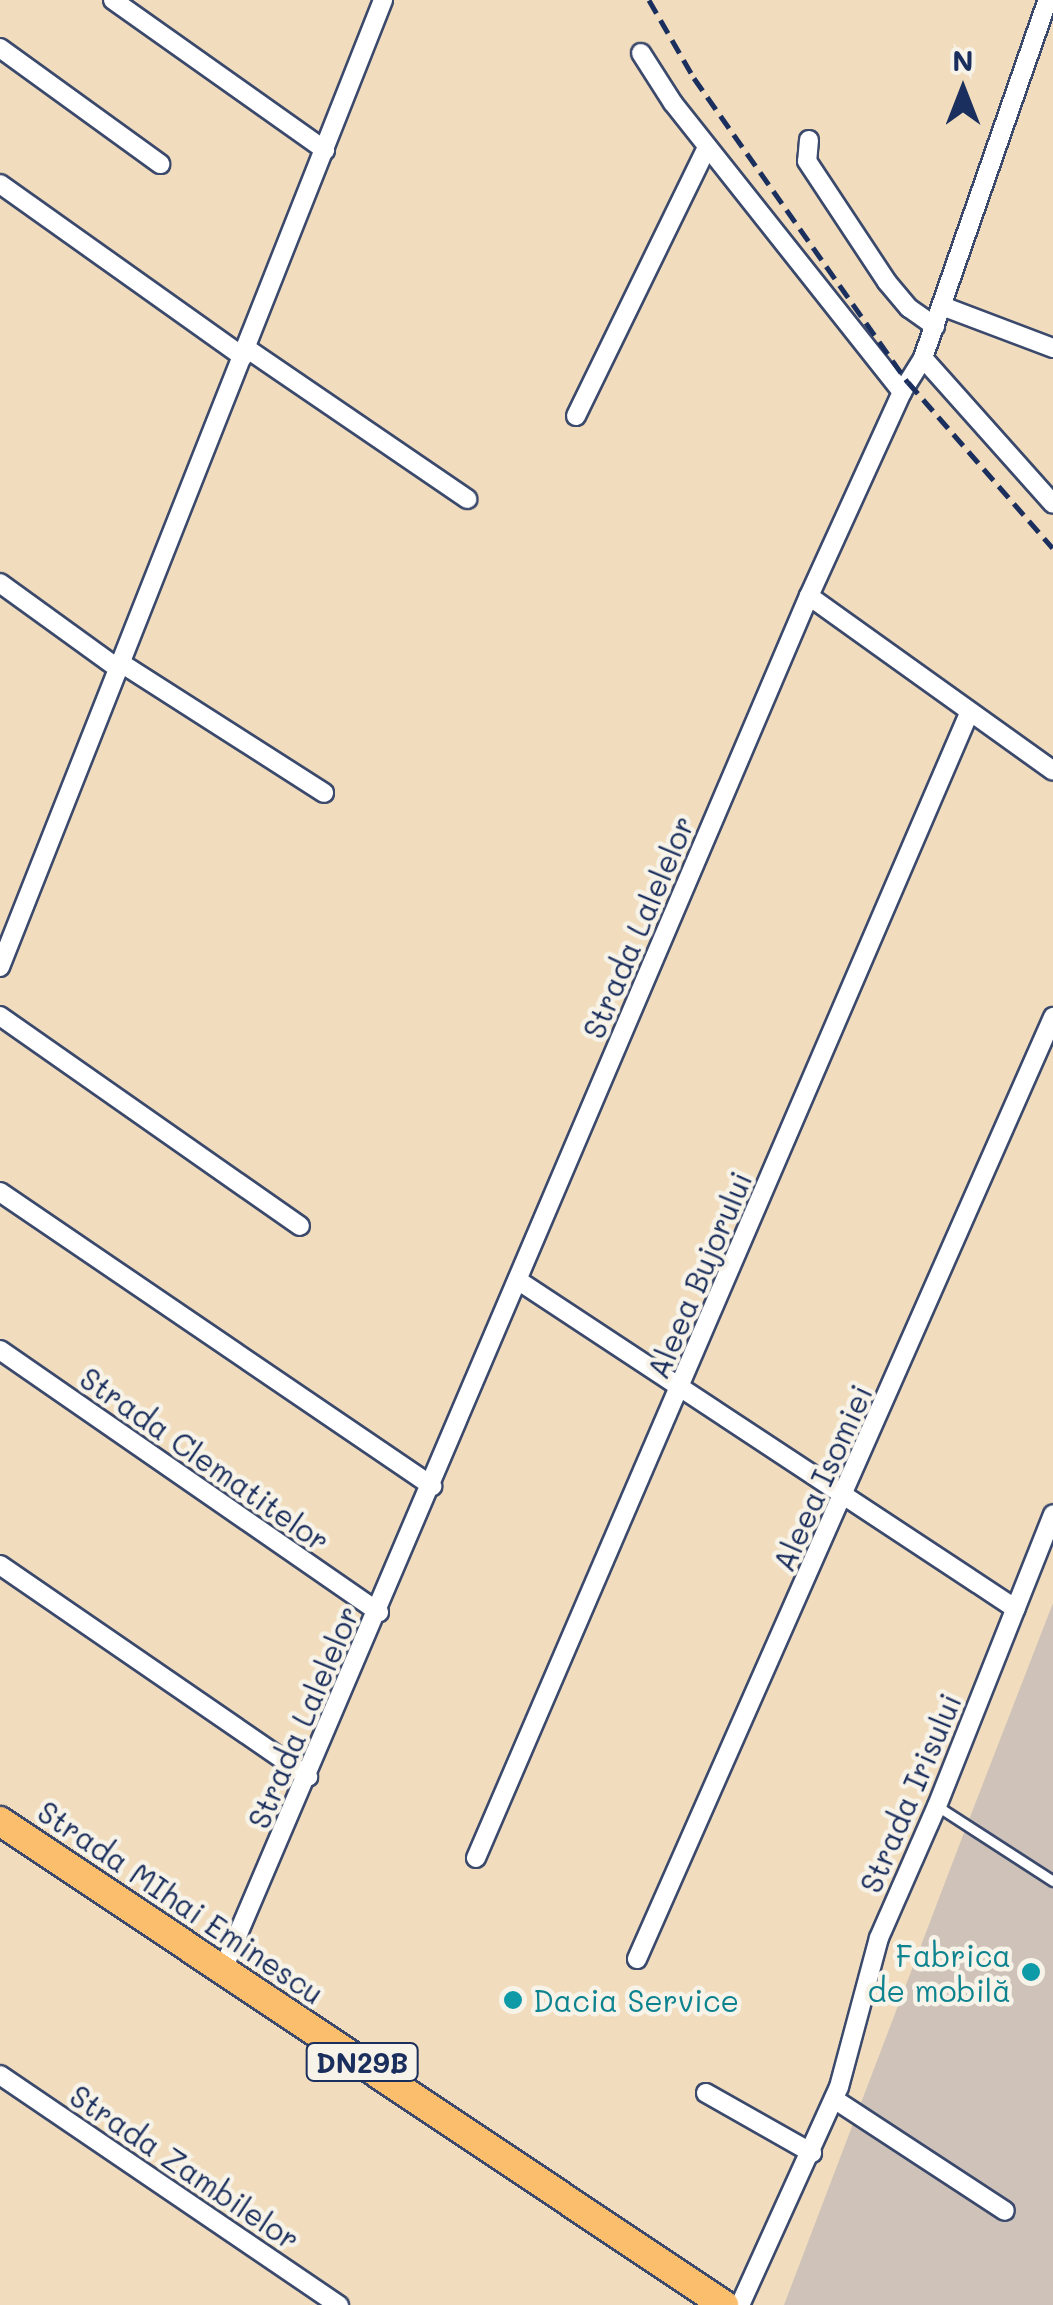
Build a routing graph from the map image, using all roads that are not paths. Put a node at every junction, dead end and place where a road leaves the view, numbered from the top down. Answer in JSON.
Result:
{"nodes":[{"id":1,"x":113,"y":0,"type":"edge"},
{"id":2,"x":1048,"y":0,"type":"edge"},
{"id":3,"x":379,"y":2,"type":"edge"},
{"id":4,"x":0,"y":48,"type":"edge"},
{"id":5,"x":641,"y":53,"type":"dead end"},
{"id":6,"x":809,"y":140,"type":"dead end"},
{"id":7,"x":707,"y":147,"type":"junction"},
{"id":8,"x":324,"y":150,"type":"junction"},
{"id":9,"x":160,"y":164,"type":"dead end"},
{"id":10,"x":0,"y":184,"type":"edge"},
{"id":11,"x":942,"y":306,"type":"junction"},
{"id":12,"x":935,"y":326,"type":"junction"},
{"id":13,"x":1053,"y":348,"type":"edge"},
{"id":14,"x":245,"y":353,"type":"junction"},
{"id":15,"x":924,"y":358,"type":"junction"},
{"id":16,"x":902,"y":392,"type":"junction"},
{"id":17,"x":576,"y":416,"type":"dead end"},
{"id":18,"x":467,"y":499,"type":"dead end"},
{"id":19,"x":1053,"y":504,"type":"edge"},
{"id":20,"x":0,"y":583,"type":"edge"},
{"id":21,"x":808,"y":596,"type":"junction"},
{"id":22,"x":120,"y":666,"type":"junction"},
{"id":23,"x":969,"y":713,"type":"junction"},
{"id":24,"x":1053,"y":771,"type":"edge"},
{"id":25,"x":324,"y":793,"type":"dead end"},
{"id":26,"x":0,"y":967,"type":"edge"},
{"id":27,"x":0,"y":1016,"type":"edge"},
{"id":28,"x":1053,"y":1017,"type":"edge"},
{"id":29,"x":0,"y":1192,"type":"edge"},
{"id":30,"x":300,"y":1226,"type":"dead end"},
{"id":31,"x":519,"y":1281,"type":"junction"},
{"id":32,"x":0,"y":1350,"type":"edge"},
{"id":33,"x":680,"y":1389,"type":"junction"},
{"id":34,"x":432,"y":1486,"type":"junction"},
{"id":35,"x":844,"y":1498,"type":"junction"},
{"id":36,"x":1053,"y":1514,"type":"edge"},
{"id":37,"x":0,"y":1565,"type":"edge"},
{"id":38,"x":1016,"y":1609,"type":"junction"},
{"id":39,"x":379,"y":1612,"type":"junction"},
{"id":40,"x":308,"y":1777,"type":"junction"},
{"id":41,"x":937,"y":1806,"type":"junction"},
{"id":42,"x":0,"y":1821,"type":"edge"},
{"id":43,"x":476,"y":1858,"type":"dead end"},
{"id":44,"x":1053,"y":1881,"type":"edge"},
{"id":45,"x":636,"y":1960,"type":"dead end"},
{"id":46,"x":224,"y":1970,"type":"junction"},
{"id":47,"x":0,"y":2075,"type":"edge"},
{"id":48,"x":706,"y":2094,"type":"dead end"},
{"id":49,"x":834,"y":2099,"type":"junction"},
{"id":50,"x":812,"y":2153,"type":"junction"},
{"id":51,"x":1005,"y":2210,"type":"dead end"},
{"id":52,"x":340,"y":2305,"type":"edge"},
{"id":53,"x":724,"y":2305,"type":"edge"},
{"id":54,"x":740,"y":2305,"type":"edge"}],
"edges":[{"from":1,"to":8,"type":"street"},
{"from":2,"to":11,"type":"street","name":"Strada Lalelelor"},
{"from":3,"to":8,"type":"street"},
{"from":4,"to":9,"type":"street"},
{"from":5,"to":7,"type":"street"},
{"from":6,"to":12,"type":"street"},
{"from":7,"to":16,"type":"street"},
{"from":7,"to":17,"type":"street"},
{"from":8,"to":14,"type":"street"},
{"from":10,"to":14,"type":"street"},
{"from":11,"to":12,"type":"street","name":"Strada Lalelelor"},
{"from":11,"to":13,"type":"street"},
{"from":12,"to":15,"type":"street","name":"Strada Lalelelor"},
{"from":14,"to":18,"type":"street"},
{"from":14,"to":22,"type":"street"},
{"from":15,"to":16,"type":"street","name":"Strada Lalelelor"},
{"from":15,"to":19,"type":"street"},
{"from":16,"to":21,"type":"street","name":"Strada Lalelelor"},
{"from":20,"to":22,"type":"street"},
{"from":21,"to":23,"type":"street"},
{"from":21,"to":31,"type":"street","name":"Strada Lalelelor"},
{"from":22,"to":25,"type":"street"},
{"from":22,"to":26,"type":"street"},
{"from":23,"to":24,"type":"street"},
{"from":23,"to":33,"type":"street","name":"Aleea Bujorului"},
{"from":27,"to":30,"type":"street"},
{"from":28,"to":35,"type":"street","name":"Aleea Isomiei"},
{"from":29,"to":34,"type":"street"},
{"from":31,"to":33,"type":"street"},
{"from":31,"to":34,"type":"street","name":"Strada Lalelelor"},
{"from":32,"to":39,"type":"street","name":"Strada Clematitelor"},
{"from":33,"to":35,"type":"street"},
{"from":33,"to":43,"type":"street","name":"Aleea Bujorului"},
{"from":34,"to":39,"type":"street","name":"Strada Lalelelor"},
{"from":35,"to":38,"type":"street"},
{"from":35,"to":45,"type":"street","name":"Aleea Isomiei"},
{"from":36,"to":38,"type":"street","name":"Strada Irisului"},
{"from":37,"to":40,"type":"street"},
{"from":38,"to":41,"type":"street","name":"Strada Irisului"},
{"from":39,"to":40,"type":"street","name":"Strada Lalelelor"},
{"from":40,"to":46,"type":"street","name":"Strada Lalelelor"},
{"from":41,"to":44,"type":"lane"},
{"from":41,"to":49,"type":"street","name":"Strada Irisului"},
{"from":42,"to":46,"type":"main road","name":"Strada MIhai Eminescu","number":"DN29B"},
{"from":46,"to":53,"type":"main road","name":"Strada MIhai Eminescu","number":"DN29B"},
{"from":47,"to":52,"type":"street","name":"Strada Zambilelor"},
{"from":48,"to":50,"type":"street"},
{"from":49,"to":50,"type":"street","name":"Strada Irisului"},
{"from":49,"to":51,"type":"street"},
{"from":50,"to":54,"type":"street","name":"Strada Irisului"}]}
